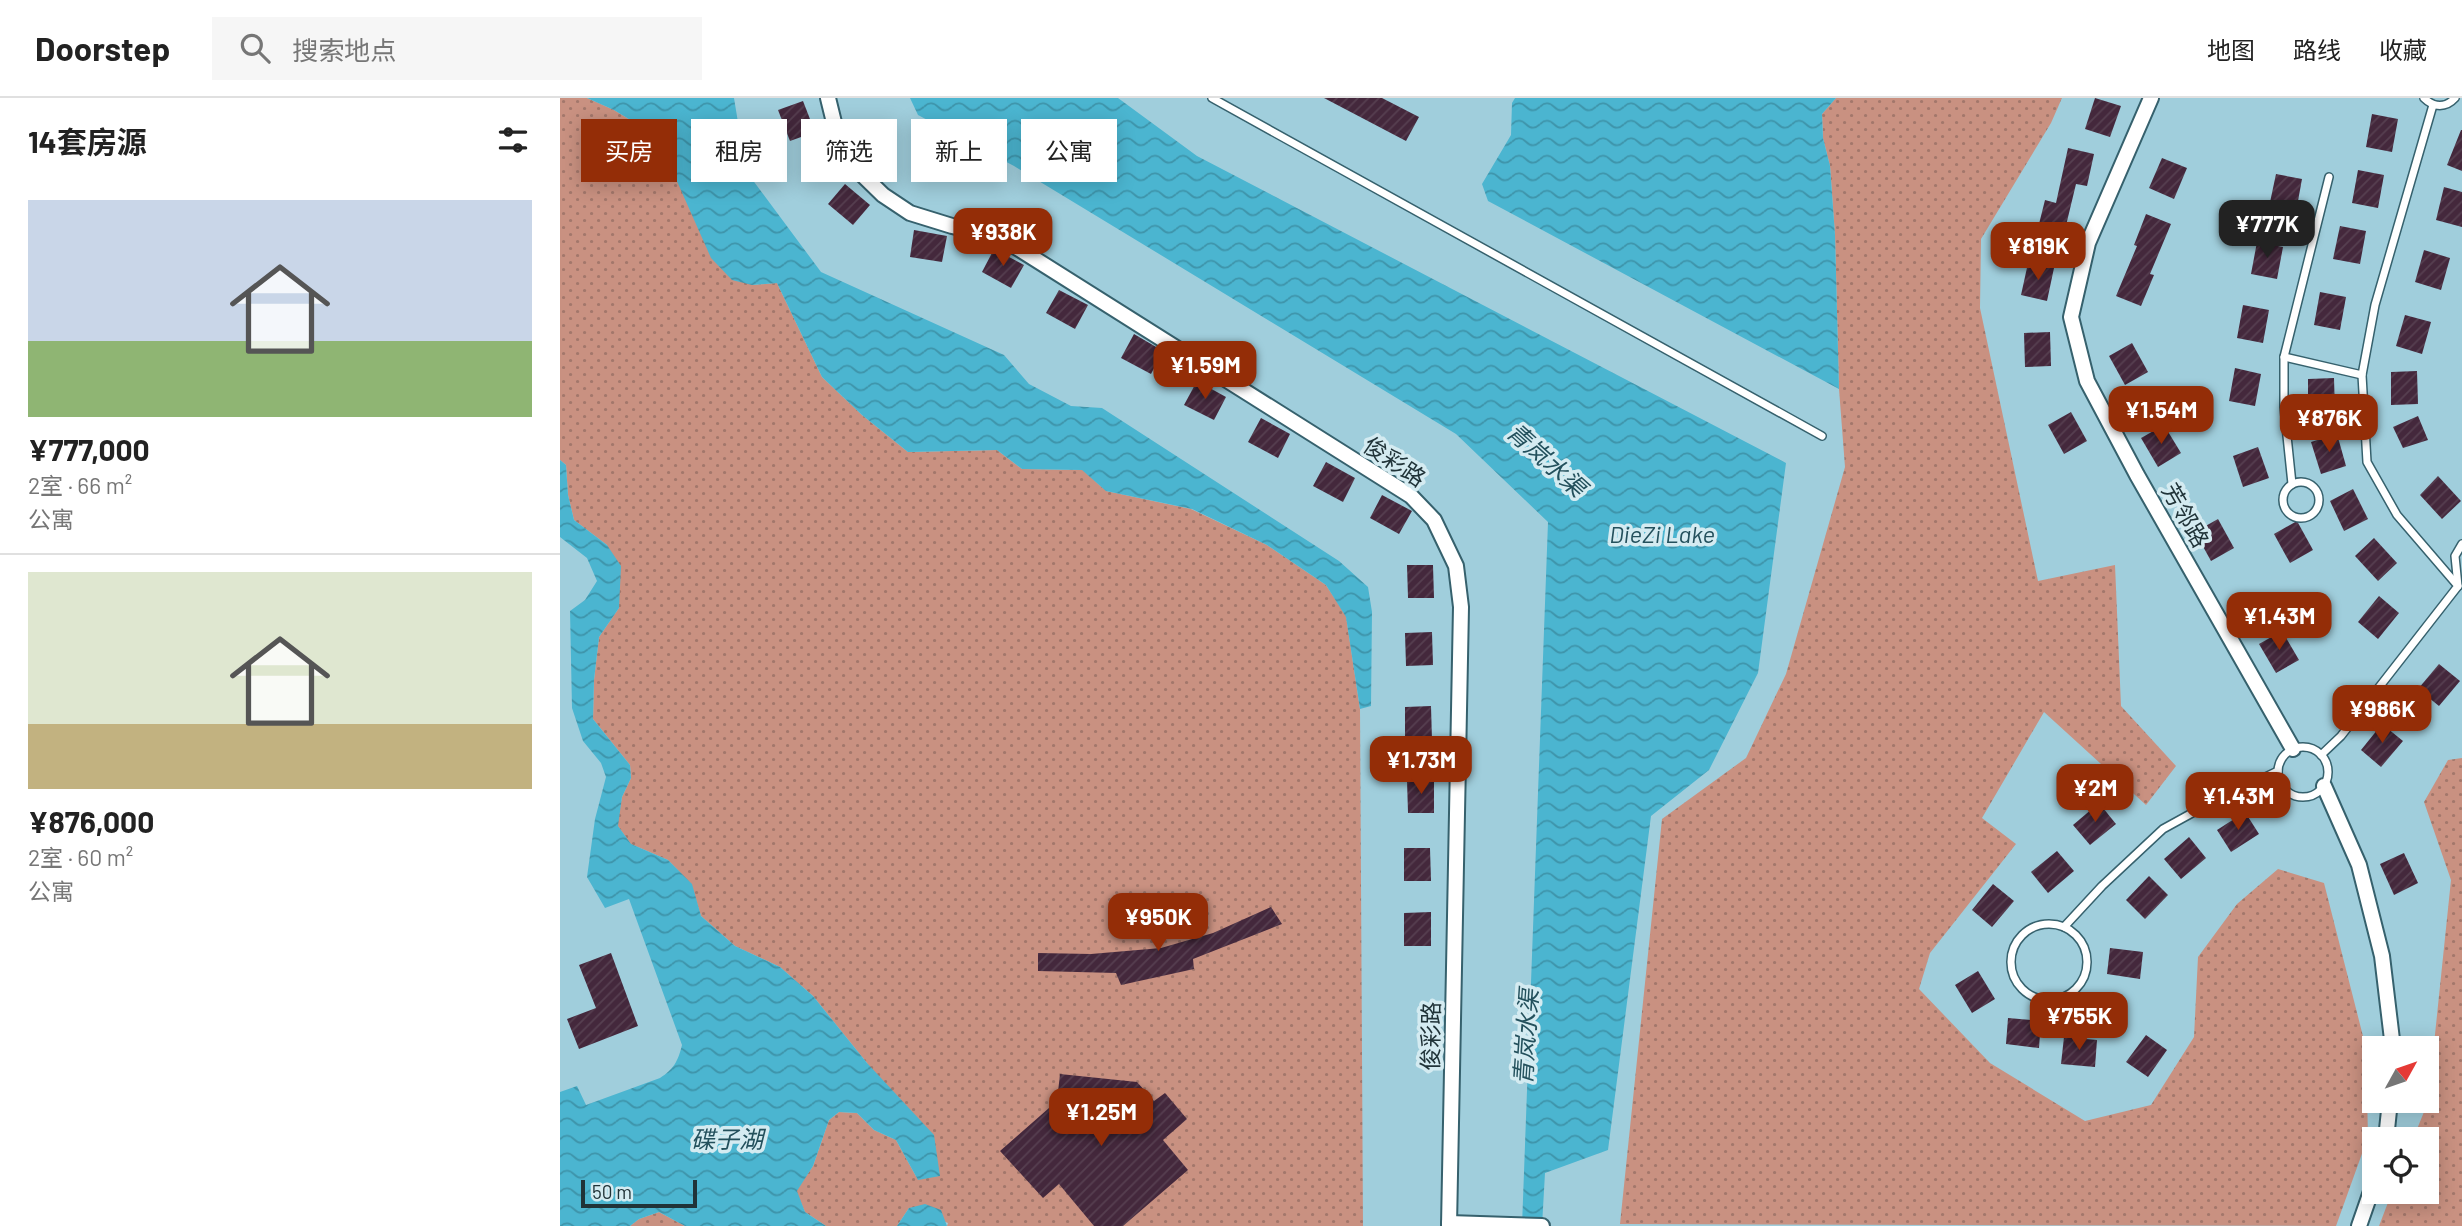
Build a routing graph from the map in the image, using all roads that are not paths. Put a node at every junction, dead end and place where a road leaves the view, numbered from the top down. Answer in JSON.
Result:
{"nodes":[{"id":1,"x":828,"y":98,"type":"edge"},
{"id":2,"x":1212,"y":98,"type":"edge"},
{"id":3,"x":2151,"y":98,"type":"edge"},
{"id":4,"x":2424,"y":98,"type":"edge"},
{"id":5,"x":2455,"y":98,"type":"edge"},
{"id":6,"x":2433,"y":105,"type":"junction"},
{"id":7,"x":2329,"y":177,"type":"dead end"},
{"id":8,"x":2284,"y":357,"type":"junction"},
{"id":9,"x":2362,"y":374,"type":"junction"},
{"id":10,"x":1822,"y":436,"type":"dead end"},
{"id":11,"x":2292,"y":484,"type":"junction"},
{"id":12,"x":2462,"y":544,"type":"edge"},
{"id":13,"x":2460,"y":587,"type":"edge"},
{"id":14,"x":2293,"y":749,"type":"junction"},
{"id":15,"x":2321,"y":755,"type":"junction"},
{"id":16,"x":2278,"y":771,"type":"junction"},
{"id":17,"x":2324,"y":786,"type":"junction"},
{"id":18,"x":2064,"y":927,"type":"junction"},
{"id":19,"x":2392,"y":1036,"type":"edge"},
{"id":20,"x":2367,"y":1204,"type":"edge"},
{"id":21,"x":1449,"y":1224,"type":"edge"},
{"id":22,"x":1542,"y":1226,"type":"edge"},
{"id":23,"x":2359,"y":1226,"type":"edge"}],
"edges":[{"from":1,"to":21,"type":"street","name":"俊彩路"},
{"from":2,"to":10,"type":"lane"},
{"from":3,"to":14,"type":"street","name":"芳邻路"},
{"from":4,"to":6,"type":"lane"},
{"from":5,"to":6,"type":"lane"},
{"from":6,"to":9,"type":"lane"},
{"from":7,"to":8,"type":"lane"},
{"from":8,"to":9,"type":"lane"},
{"from":8,"to":11,"type":"lane"},
{"from":9,"to":13,"type":"lane"},
{"from":11,"to":11,"type":"lane"},
{"from":12,"to":13,"type":"lane"},
{"from":13,"to":15,"type":"lane"},
{"from":14,"to":15,"type":"lane"},
{"from":14,"to":16,"type":"lane"},
{"from":15,"to":17,"type":"lane"},
{"from":16,"to":17,"type":"lane"},
{"from":16,"to":18,"type":"lane"},
{"from":17,"to":19,"type":"street"},
{"from":18,"to":18,"type":"lane"},
{"from":20,"to":23,"type":"street"},
{"from":21,"to":22,"type":"street"}]}
